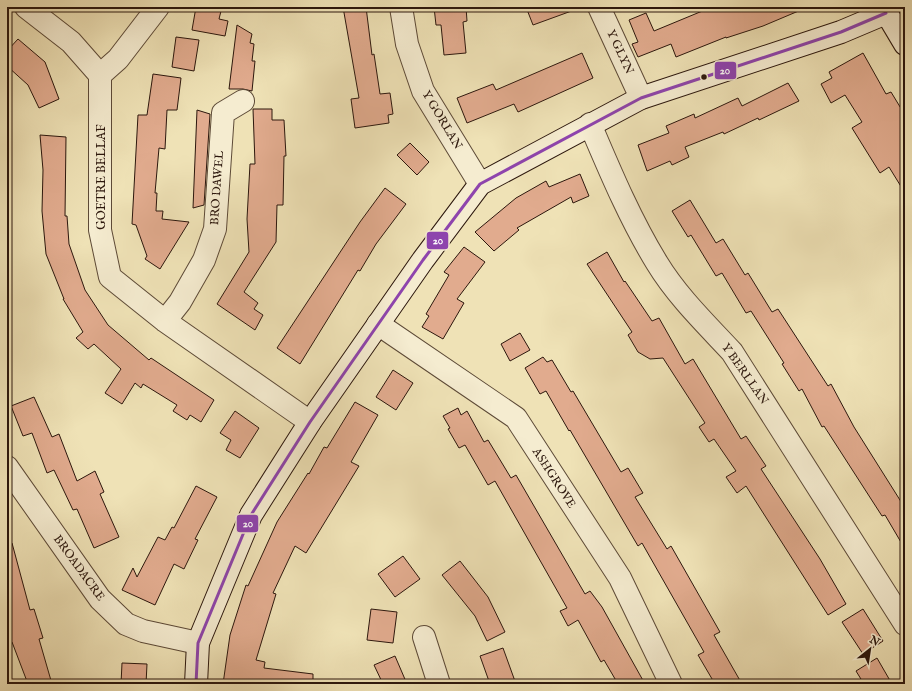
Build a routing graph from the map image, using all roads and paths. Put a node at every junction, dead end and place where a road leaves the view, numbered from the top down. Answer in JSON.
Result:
{"nodes":[{"id":1,"x":26,"y":7,"type":"edge"},
{"id":2,"x":158,"y":7,"type":"edge"},
{"id":3,"x":401,"y":7,"type":"edge"},
{"id":4,"x":599,"y":7,"type":"edge"},
{"id":5,"x":884,"y":10,"type":"edge"},
{"id":6,"x":905,"y":44,"type":"edge"},
{"id":7,"x":100,"y":75,"type":"junction"},
{"id":8,"x":641,"y":98,"type":"junction"},
{"id":9,"x":243,"y":101,"type":"dead end"},
{"id":10,"x":590,"y":124,"type":"junction"},
{"id":11,"x":480,"y":184,"type":"junction"},
{"id":12,"x":164,"y":321,"type":"junction"},
{"id":13,"x":378,"y":324,"type":"junction"},
{"id":14,"x":310,"y":422,"type":"junction"},
{"id":15,"x":8,"y":469,"type":"edge"},
{"id":16,"x":905,"y":624,"type":"edge"},
{"id":17,"x":424,"y":637,"type":"dead end"},
{"id":18,"x":198,"y":643,"type":"junction"},
{"id":19,"x":196,"y":684,"type":"edge"},
{"id":20,"x":439,"y":684,"type":"edge"},
{"id":21,"x":671,"y":684,"type":"edge"}],
"edges":[{"from":1,"to":7,"type":"street"},
{"from":2,"to":7,"type":"street"},
{"from":3,"to":11,"type":"street","name":"Y GORLAN"},
{"from":4,"to":8,"type":"street","name":"Y GLYN"},
{"from":5,"to":6,"type":"street"},
{"from":5,"to":8,"type":"street"},
{"from":7,"to":12,"type":"street","name":"GOETRE BELLAF"},
{"from":8,"to":10,"type":"street"},
{"from":9,"to":12,"type":"street","name":"BRO DAWEL"},
{"from":10,"to":11,"type":"street"},
{"from":10,"to":16,"type":"street","name":"Y BERLLAN"},
{"from":11,"to":13,"type":"street"},
{"from":12,"to":14,"type":"street","name":"GOETRE BELLAF"},
{"from":13,"to":14,"type":"street"},
{"from":13,"to":21,"type":"street","name":"ASHGROVE"},
{"from":14,"to":18,"type":"street"},
{"from":15,"to":18,"type":"street","name":"BROADACRE"},
{"from":17,"to":20,"type":"street"},
{"from":18,"to":19,"type":"street"}]}
